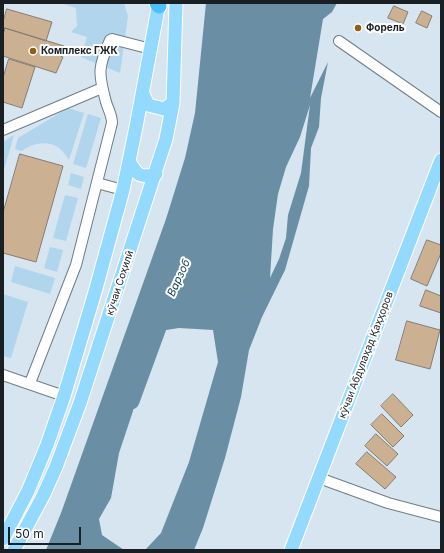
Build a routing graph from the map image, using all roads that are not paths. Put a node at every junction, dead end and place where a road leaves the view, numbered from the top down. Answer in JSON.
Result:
{"nodes":[{"id":1,"x":176,"y":3,"type":"edge"},
{"id":2,"x":158,"y":4,"type":"edge"},
{"id":3,"x":339,"y":41,"type":"dead end"},
{"id":4,"x":151,"y":49,"type":"junction"},
{"id":5,"x":102,"y":88,"type":"junction"},
{"id":6,"x":143,"y":94,"type":"junction"},
{"id":7,"x":173,"y":103,"type":"junction"},
{"id":8,"x":441,"y":112,"type":"edge"},
{"id":9,"x":3,"y":130,"type":"edge"},
{"id":10,"x":441,"y":160,"type":"edge"},
{"id":11,"x":129,"y":161,"type":"junction"},
{"id":12,"x":156,"y":174,"type":"junction"},
{"id":13,"x":438,"y":174,"type":"edge"},
{"id":14,"x":97,"y":183,"type":"junction"},
{"id":15,"x":123,"y":190,"type":"junction"},
{"id":16,"x":3,"y":375,"type":"edge"},
{"id":17,"x":30,"y":383,"type":"junction"},
{"id":18,"x":64,"y":396,"type":"junction"},
{"id":19,"x":319,"y":478,"type":"junction"},
{"id":20,"x":441,"y":517,"type":"edge"},
{"id":21,"x":3,"y":539,"type":"edge"},
{"id":22,"x":14,"y":550,"type":"edge"},
{"id":23,"x":291,"y":550,"type":"edge"}],
"edges":[{"from":1,"to":7,"type":"main road","name":"кӯчаи Соҳилӣ"},
{"from":2,"to":4,"type":"main road","name":"кӯчаи Соҳилӣ"},
{"from":3,"to":8,"type":"street"},
{"from":4,"to":5,"type":"street"},
{"from":4,"to":6,"type":"main road","name":"кӯчаи Соҳилӣ"},
{"from":5,"to":9,"type":"street"},
{"from":5,"to":14,"type":"street"},
{"from":6,"to":7,"type":"main road"},
{"from":6,"to":11,"type":"main road","name":"кӯчаи Соҳилӣ"},
{"from":7,"to":12,"type":"main road","name":"кӯчаи Соҳилӣ"},
{"from":10,"to":13,"type":"main road","name":"кӯчаи Абдулаҳад Қаҳҳоров"},
{"from":11,"to":12,"type":"main road"},
{"from":11,"to":15,"type":"main road","name":"кӯчаи Соҳилӣ"},
{"from":12,"to":22,"type":"main road","name":"кӯчаи Соҳилӣ"},
{"from":13,"to":19,"type":"main road","name":"кӯчаи Абдулаҳад Қаҳҳоров"},
{"from":14,"to":15,"type":"street"},
{"from":14,"to":17,"type":"street"},
{"from":15,"to":18,"type":"main road","name":"кӯчаи Соҳилӣ"},
{"from":16,"to":17,"type":"street"},
{"from":17,"to":18,"type":"street"},
{"from":18,"to":21,"type":"main road","name":"кӯчаи Соҳилӣ"},
{"from":19,"to":20,"type":"street"},
{"from":19,"to":23,"type":"main road","name":"кӯчаи Абдулаҳад Қаҳҳоров"}]}
